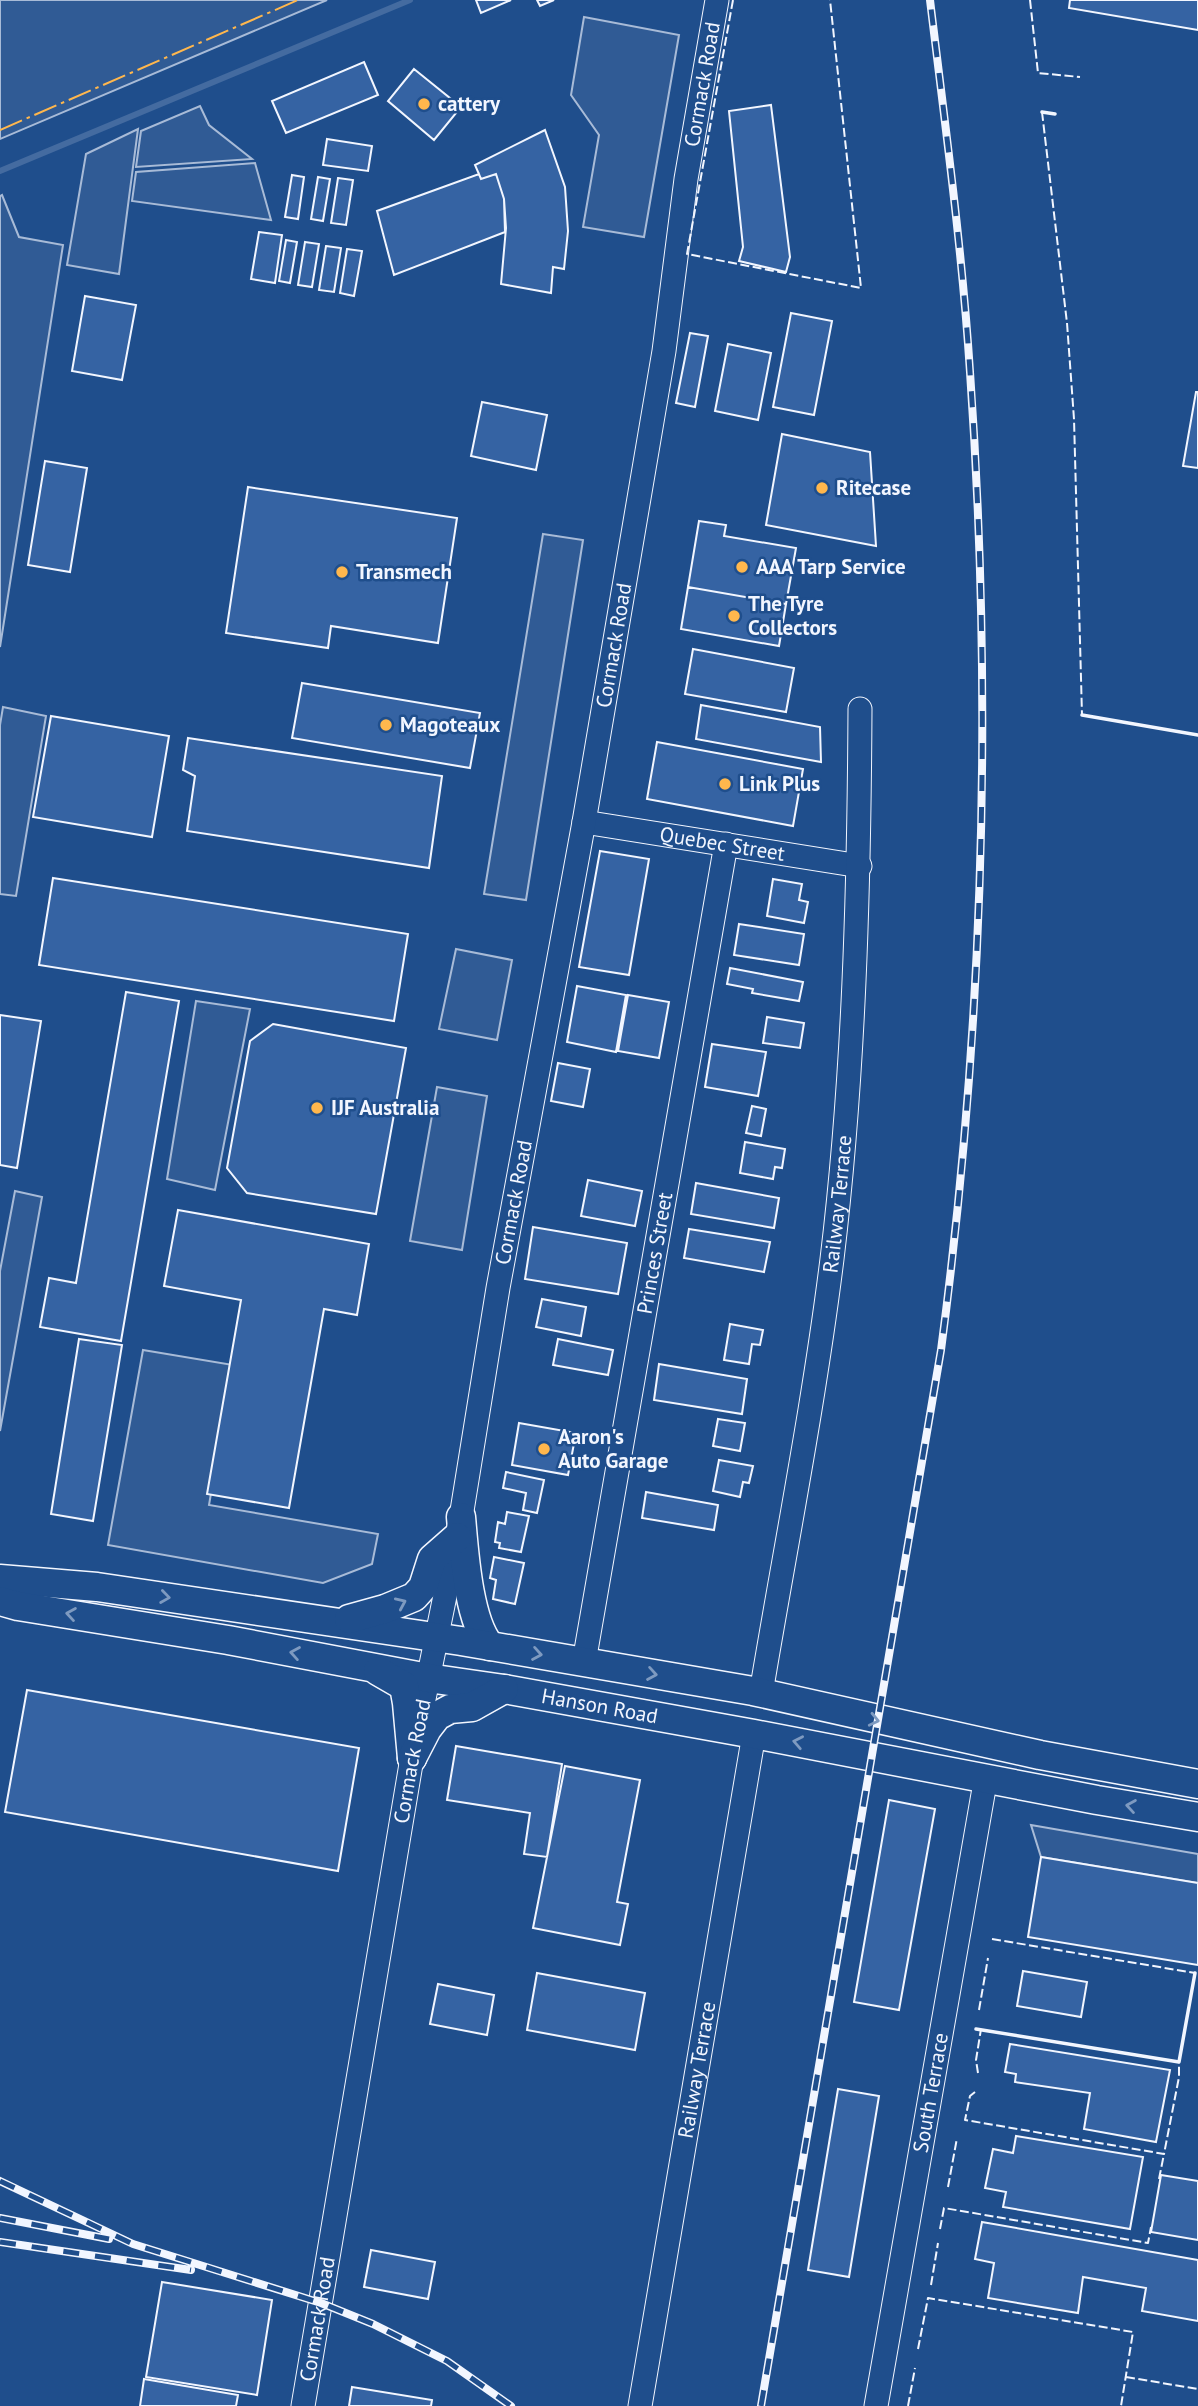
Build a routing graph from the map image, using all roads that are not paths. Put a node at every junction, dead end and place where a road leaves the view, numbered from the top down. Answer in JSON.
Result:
{"nodes":[{"id":1,"x":717,"y":0,"type":"edge"},
{"id":2,"x":860,"y":709,"type":"dead end"},
{"id":3,"x":584,"y":822,"type":"junction"},
{"id":4,"x":726,"y":844,"type":"junction"},
{"id":5,"x":860,"y":866,"type":"junction"},
{"id":6,"x":459,"y":1527,"type":"junction"},
{"id":7,"x":0,"y":1579,"type":"edge"},
{"id":8,"x":0,"y":1601,"type":"edge"},
{"id":9,"x":336,"y":1622,"type":"junction"},
{"id":10,"x":436,"y":1637,"type":"junction"},
{"id":11,"x":490,"y":1646,"type":"junction"},
{"id":12,"x":584,"y":1662,"type":"junction"},
{"id":13,"x":362,"y":1665,"type":"junction"},
{"id":14,"x":428,"y":1678,"type":"junction"},
{"id":15,"x":504,"y":1689,"type":"junction"},
{"id":16,"x":761,"y":1693,"type":"junction"},
{"id":17,"x":754,"y":1734,"type":"junction"},
{"id":18,"x":1040,"y":1755,"type":"junction"},
{"id":19,"x":412,"y":1758,"type":"junction"},
{"id":20,"x":986,"y":1777,"type":"junction"},
{"id":21,"x":1198,"y":1784,"type":"edge"},
{"id":22,"x":1198,"y":1817,"type":"edge"},
{"id":23,"x":303,"y":2406,"type":"edge"},
{"id":24,"x":640,"y":2406,"type":"edge"},
{"id":25,"x":876,"y":2406,"type":"edge"}],
"edges":[{"from":1,"to":3,"type":"street","name":"Cormack Road"},
{"from":2,"to":5,"type":"street","name":"Railway Terrace"},
{"from":3,"to":4,"type":"street","name":"Quebec Street"},
{"from":3,"to":6,"type":"street","name":"Cormack Road"},
{"from":4,"to":5,"type":"street","name":"Quebec Street"},
{"from":4,"to":12,"type":"street","name":"Princes Street"},
{"from":5,"to":16,"type":"street","name":"Railway Terrace"},
{"from":9,"to":6,"type":"main road","one_way":true},
{"from":6,"to":10,"type":"street","name":"Cormack Road"},
{"from":6,"to":11,"type":"main road"},
{"from":7,"to":9,"type":"main road","name":"Hanson Road","one_way":true},
{"from":13,"to":8,"type":"main road","name":"Hanson Road","one_way":true},
{"from":9,"to":10,"type":"main road","name":"Hanson Road"},
{"from":10,"to":11,"type":"main road","name":"Hanson Road"},
{"from":10,"to":14,"type":"street","name":"Cormack Road"},
{"from":11,"to":12,"type":"main road","name":"Hanson Road","one_way":true},
{"from":12,"to":16,"type":"main road","name":"Hanson Road","one_way":true},
{"from":13,"to":14,"type":"main road","name":"Hanson Road"},
{"from":13,"to":19,"type":"main road"},
{"from":14,"to":15,"type":"main road","name":"Hanson Road"},
{"from":14,"to":19,"type":"street","name":"Cormack Road"},
{"from":15,"to":17,"type":"main road","name":"Hanson Road"},
{"from":15,"to":19,"type":"main road"},
{"from":16,"to":18,"type":"main road","name":"Hanson Road","one_way":true},
{"from":20,"to":17,"type":"main road","name":"Hanson Road","one_way":true},
{"from":17,"to":24,"type":"street","name":"Railway Terrace"},
{"from":18,"to":20,"type":"main road"},
{"from":18,"to":21,"type":"main road","name":"Hanson Road"},
{"from":19,"to":23,"type":"street","name":"Cormack Road"},
{"from":22,"to":20,"type":"main road","name":"Hanson Road","one_way":true},
{"from":20,"to":25,"type":"street","name":"South Terrace"}]}
